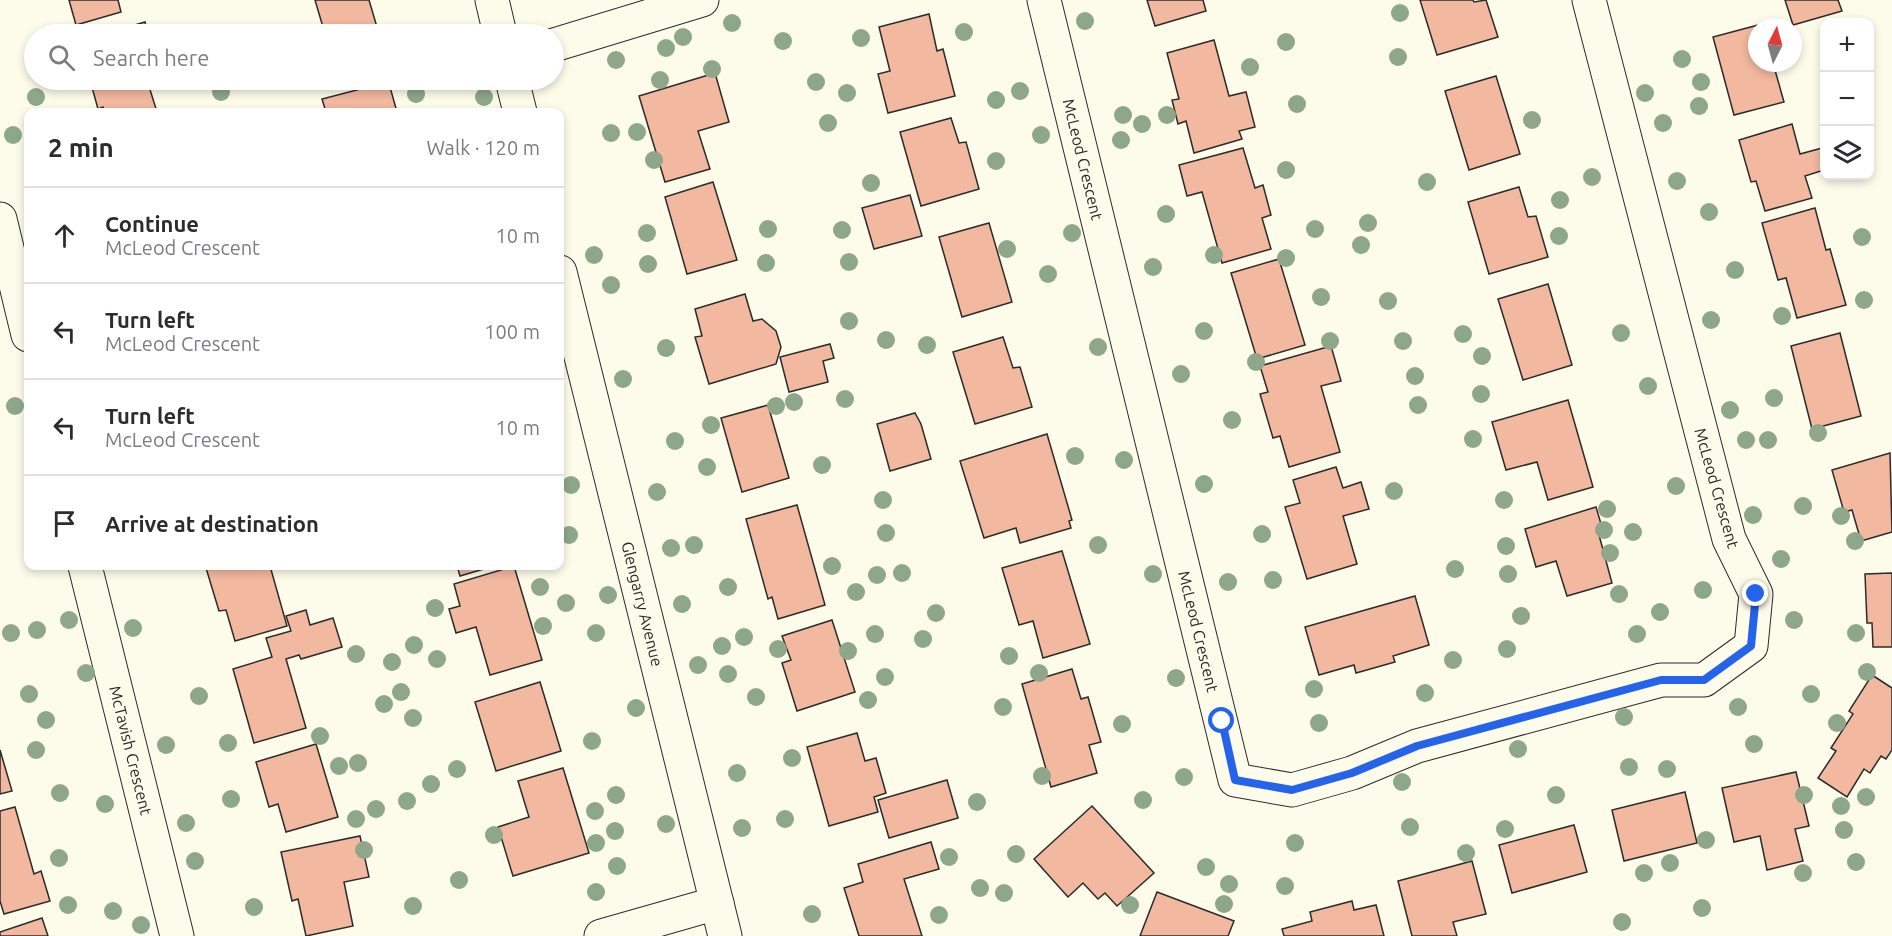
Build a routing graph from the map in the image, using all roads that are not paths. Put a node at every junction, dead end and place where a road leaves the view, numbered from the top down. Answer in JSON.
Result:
{"nodes":[{"id":1,"x":492,"y":0,"type":"edge"},
{"id":2,"x":702,"y":0,"type":"edge"},
{"id":3,"x":1044,"y":0,"type":"edge"},
{"id":4,"x":1589,"y":0,"type":"edge"},
{"id":5,"x":498,"y":24,"type":"edge"},
{"id":6,"x":564,"y":42,"type":"edge"},
{"id":7,"x":514,"y":90,"type":"edge"},
{"id":8,"x":519,"y":108,"type":"edge"},
{"id":9,"x":0,"y":219,"type":"edge"},
{"id":10,"x":564,"y":288,"type":"edge"},
{"id":11,"x":24,"y":318,"type":"edge"},
{"id":12,"x":86,"y":570,"type":"edge"},
{"id":13,"x":717,"y":903,"type":"junction"},
{"id":14,"x":177,"y":936,"type":"edge"},
{"id":15,"x":601,"y":936,"type":"edge"},
{"id":16,"x":725,"y":936,"type":"edge"}],
"edges":[{"from":1,"to":5,"type":"street"},
{"from":2,"to":6,"type":"street"},
{"from":3,"to":4,"type":"street","name":"McLeod Crescent"},
{"from":7,"to":8,"type":"street"},
{"from":9,"to":11,"type":"street"},
{"from":10,"to":13,"type":"street","name":"Glengarry Avenue"},
{"from":12,"to":14,"type":"street","name":"McTavish Crescent"},
{"from":13,"to":15,"type":"street"},
{"from":13,"to":16,"type":"street","name":"Glengarry Avenue"}]}
